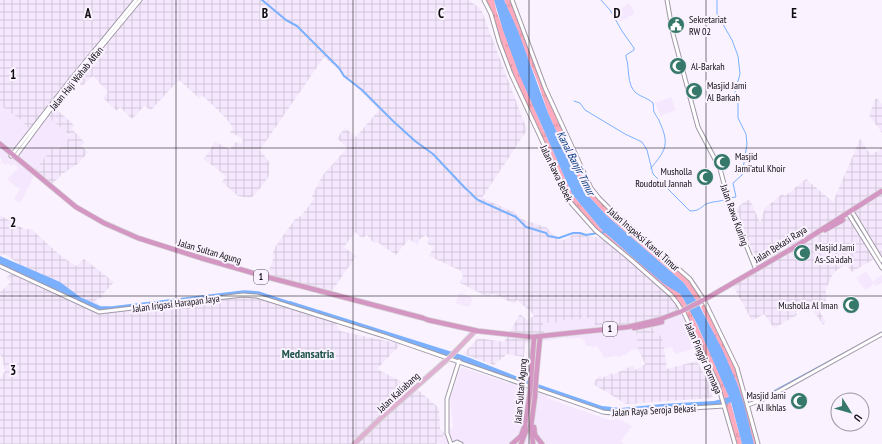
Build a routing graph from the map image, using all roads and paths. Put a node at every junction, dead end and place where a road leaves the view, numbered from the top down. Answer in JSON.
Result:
{"nodes":[{"id":1,"x":136,"y":0,"type":"edge"},
{"id":2,"x":140,"y":0,"type":"edge"},
{"id":3,"x":484,"y":0,"type":"edge"},
{"id":4,"x":512,"y":0,"type":"edge"},
{"id":5,"x":667,"y":0,"type":"edge"},
{"id":6,"x":0,"y":144,"type":"edge"},
{"id":7,"x":0,"y":147,"type":"edge"},
{"id":8,"x":13,"y":156,"type":"junction"},
{"id":9,"x":882,"y":192,"type":"edge"},
{"id":10,"x":874,"y":198,"type":"junction"},
{"id":11,"x":851,"y":214,"type":"junction"},
{"id":12,"x":882,"y":261,"type":"edge"},
{"id":13,"x":0,"y":266,"type":"edge"},
{"id":14,"x":882,"y":268,"type":"edge"},
{"id":15,"x":756,"y":270,"type":"junction"},
{"id":16,"x":704,"y":301,"type":"junction"},
{"id":17,"x":684,"y":312,"type":"junction"},
{"id":18,"x":476,"y":332,"type":"junction"},
{"id":19,"x":882,"y":334,"type":"edge"},
{"id":20,"x":534,"y":338,"type":"junction"},
{"id":21,"x":542,"y":338,"type":"junction"},
{"id":22,"x":528,"y":339,"type":"junction"},
{"id":23,"x":533,"y":346,"type":"junction"},
{"id":24,"x":449,"y":357,"type":"junction"},
{"id":25,"x":459,"y":361,"type":"junction"},
{"id":26,"x":723,"y":405,"type":"junction"},
{"id":27,"x":748,"y":405,"type":"junction"},
{"id":28,"x":533,"y":420,"type":"junction"},
{"id":29,"x":525,"y":425,"type":"junction"},
{"id":30,"x":354,"y":444,"type":"edge"},
{"id":31,"x":452,"y":444,"type":"edge"},
{"id":32,"x":461,"y":444,"type":"edge"},
{"id":33,"x":512,"y":444,"type":"edge"},
{"id":34,"x":521,"y":444,"type":"edge"},
{"id":35,"x":533,"y":444,"type":"edge"},
{"id":36,"x":542,"y":444,"type":"edge"},
{"id":37,"x":735,"y":444,"type":"edge"},
{"id":38,"x":759,"y":444,"type":"edge"}],
"edges":[{"from":1,"to":8,"type":"street","name":"Jalan Haji Wahab Affan"},
{"from":2,"to":8,"type":"street","name":"Jalan Haji Wahab Affan"},
{"from":3,"to":17,"type":"street","name":"Jalan Rawa Bebek"},
{"from":4,"to":16,"type":"street","name":"Jalan Inspeksi Kanal Timur"},
{"from":5,"to":15,"type":"street","name":"Jalan Rawa Kuning"},
{"from":6,"to":8,"type":"highway","name":"Jalan Sultan Agung","number":"1"},
{"from":7,"to":8,"type":"highway","name":"Jalan Sultan Agung","number":"1"},
{"from":8,"to":18,"type":"highway","name":"Jalan Sultan Agung","number":"1"},
{"from":9,"to":10,"type":"highway","name":"Jalan Bekasi Raya","number":"1"},
{"from":10,"to":11,"type":"highway","name":"Jalan Bekasi Raya","number":"1"},
{"from":10,"to":15,"type":"highway","name":"Jalan Bekasi Raya","number":"1"},
{"from":11,"to":12,"type":"street"},
{"from":11,"to":14,"type":"street"},
{"from":11,"to":16,"type":"highway","name":"Jalan Bekasi Raya","number":"1"},
{"from":13,"to":24,"type":"street","name":"Jalan Irigasi Harapan Jaya"},
{"from":15,"to":16,"type":"highway","name":"Jalan Bekasi Raya","number":"1"},
{"from":16,"to":17,"type":"highway","name":"Jalan Bekasi Raya","number":"1"},
{"from":16,"to":27,"type":"street","name":"Jalan Inspeksi Kanal Timur"},
{"from":17,"to":21,"type":"highway","name":"Jalan Sultan Agung","number":"1"},
{"from":17,"to":26,"type":"street","name":"Jalan Pinggir Dermaga"},
{"from":18,"to":20,"type":"highway","name":"Jalan Sultan Agung","number":"1"},
{"from":18,"to":22,"type":"highway","name":"Jalan Sultan Agung","number":"1"},
{"from":18,"to":24,"type":"main road","name":"Jalan Kaliabang"},
{"from":19,"to":27,"type":"street"},
{"from":20,"to":21,"type":"highway","name":"Jalan Sultan Agung","number":"1"},
{"from":20,"to":22,"type":"highway","name":"Jalan Sultan Agung","number":"1"},
{"from":20,"to":23,"type":"highway","name":"Jalan Sultan Agung"},
{"from":21,"to":28,"type":"highway","name":"Jalan Sultan Agung","bridge":true},
{"from":22,"to":23,"type":"highway"},
{"from":23,"to":29,"type":"highway","name":"Jalan Sultan Agung","bridge":true},
{"from":24,"to":25,"type":"street","name":"Jalan Raya Seroja Bekasi"},
{"from":24,"to":30,"type":"main road","name":"Jalan Kaliabang"},
{"from":25,"to":26,"type":"street","name":"Jalan Raya Seroja Bekasi"},
{"from":25,"to":31,"type":"street"},
{"from":26,"to":37,"type":"street","name":"Jalan Pinggir Dermaga"},
{"from":27,"to":38,"type":"street","name":"Jalan Inspeksi Kanal Timur"},
{"from":28,"to":35,"type":"highway","name":"Jalan Sultan Agung"},
{"from":28,"to":36,"type":"highway"},
{"from":29,"to":33,"type":"highway"},
{"from":29,"to":34,"type":"highway","name":"Jalan Sultan Agung"},
{"from":31,"to":32,"type":"street"}]}
